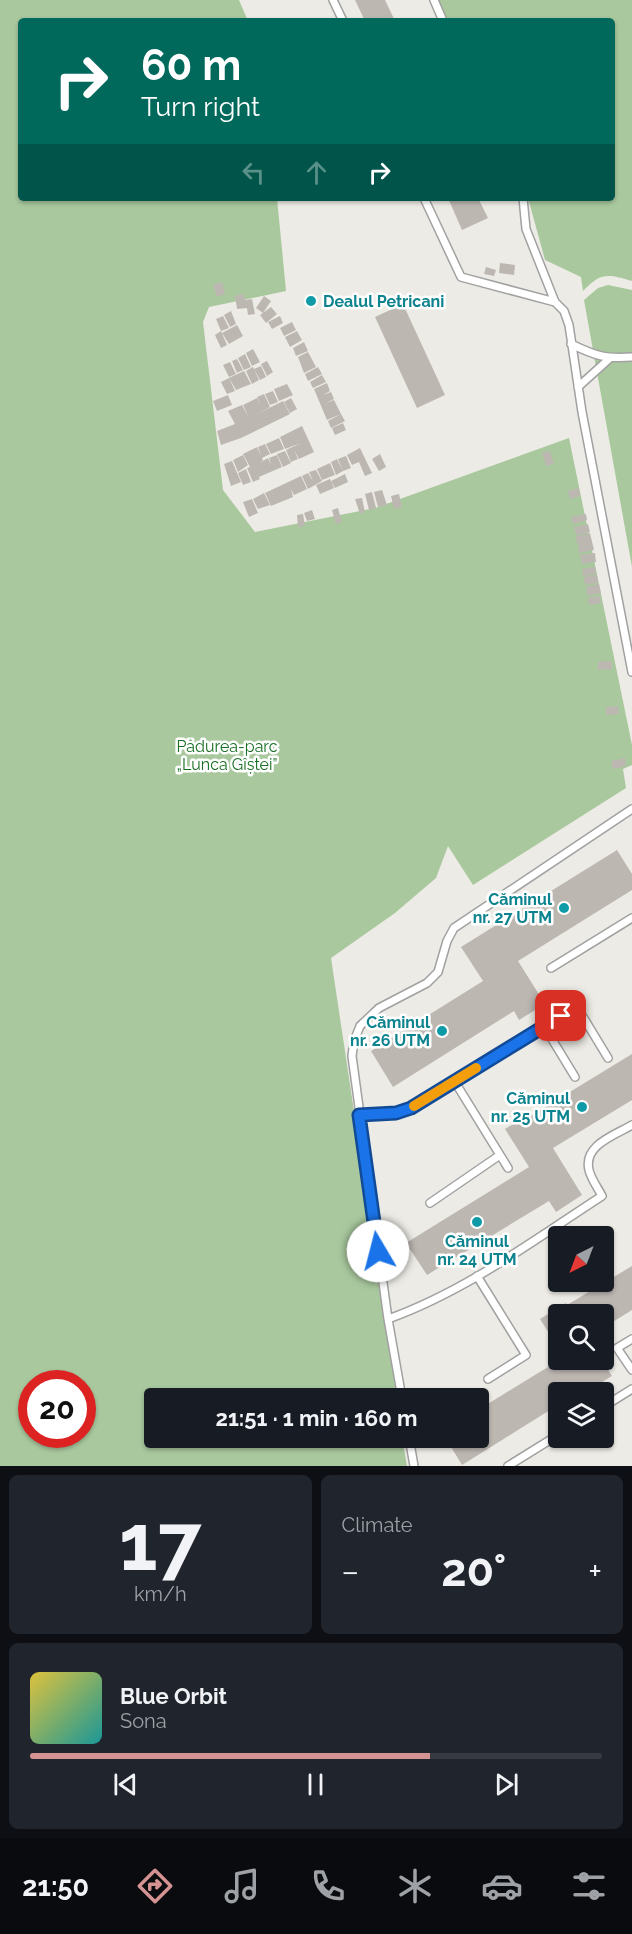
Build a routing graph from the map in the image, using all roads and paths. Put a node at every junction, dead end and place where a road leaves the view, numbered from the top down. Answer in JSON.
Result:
{"nodes":[{"id":1,"x":333,"y":0,"type":"edge"},
{"id":2,"x":434,"y":0,"type":"edge"},
{"id":3,"x":342,"y":18,"type":"edge"},
{"id":4,"x":443,"y":18,"type":"edge"},
{"id":5,"x":425,"y":201,"type":"edge"},
{"id":6,"x":523,"y":201,"type":"edge"},
{"id":7,"x":555,"y":302,"type":"junction"},
{"id":8,"x":572,"y":344,"type":"junction"},
{"id":9,"x":632,"y":357,"type":"edge"},
{"id":10,"x":609,"y":358,"type":"junction"},
{"id":11,"x":578,"y":387,"type":"junction"},
{"id":12,"x":632,"y":672,"type":"edge"},
{"id":13,"x":632,"y":809,"type":"edge"},
{"id":14,"x":632,"y":918,"type":"edge"},
{"id":15,"x":551,"y":968,"type":"dead end"},
{"id":16,"x":544,"y":1026,"type":"junction"},
{"id":17,"x":608,"y":1058,"type":"dead end"},
{"id":18,"x":575,"y":1077,"type":"dead end"},
{"id":19,"x":455,"y":1082,"type":"junction"},
{"id":20,"x":359,"y":1115,"type":"junction"},
{"id":21,"x":632,"y":1125,"type":"edge"},
{"id":22,"x":500,"y":1155,"type":"junction"},
{"id":23,"x":508,"y":1168,"type":"dead end"},
{"id":24,"x":430,"y":1203,"type":"dead end"},
{"id":25,"x":477,"y":1276,"type":"junction"},
{"id":26,"x":388,"y":1319,"type":"junction"},
{"id":27,"x":632,"y":1339,"type":"edge"},
{"id":28,"x":632,"y":1370,"type":"edge"},
{"id":29,"x":488,"y":1379,"type":"dead end"},
{"id":30,"x":400,"y":1388,"type":"edge"},
{"id":31,"x":632,"y":1389,"type":"edge"},
{"id":32,"x":614,"y":1400,"type":"edge"},
{"id":33,"x":548,"y":1441,"type":"edge"},
{"id":34,"x":411,"y":1448,"type":"edge"},
{"id":35,"x":414,"y":1466,"type":"edge"},
{"id":36,"x":508,"y":1466,"type":"edge"}],
"edges":[{"from":1,"to":3,"type":"lane"},
{"from":2,"to":4,"type":"lane"},
{"from":5,"to":7,"type":"lane"},
{"from":6,"to":7,"type":"lane"},
{"from":7,"to":8,"type":"lane"},
{"from":8,"to":10,"type":"lane"},
{"from":8,"to":11,"type":"lane"},
{"from":9,"to":10,"type":"lane"},
{"from":10,"to":11,"type":"lane"},
{"from":11,"to":12,"type":"lane"},
{"from":13,"to":20,"type":"lane"},
{"from":14,"to":15,"type":"lane"},
{"from":16,"to":17,"type":"lane"},
{"from":16,"to":18,"type":"lane"},
{"from":16,"to":19,"type":"lane"},
{"from":19,"to":20,"type":"lane"},
{"from":19,"to":22,"type":"lane"},
{"from":20,"to":26,"type":"lane"},
{"from":21,"to":25,"type":"lane"},
{"from":22,"to":23,"type":"lane"},
{"from":22,"to":24,"type":"lane"},
{"from":25,"to":26,"type":"lane"},
{"from":25,"to":29,"type":"lane"},
{"from":26,"to":30,"type":"lane"},
{"from":27,"to":28,"type":"lane"},
{"from":31,"to":32,"type":"lane"},
{"from":33,"to":36,"type":"lane"},
{"from":34,"to":35,"type":"lane"}]}
